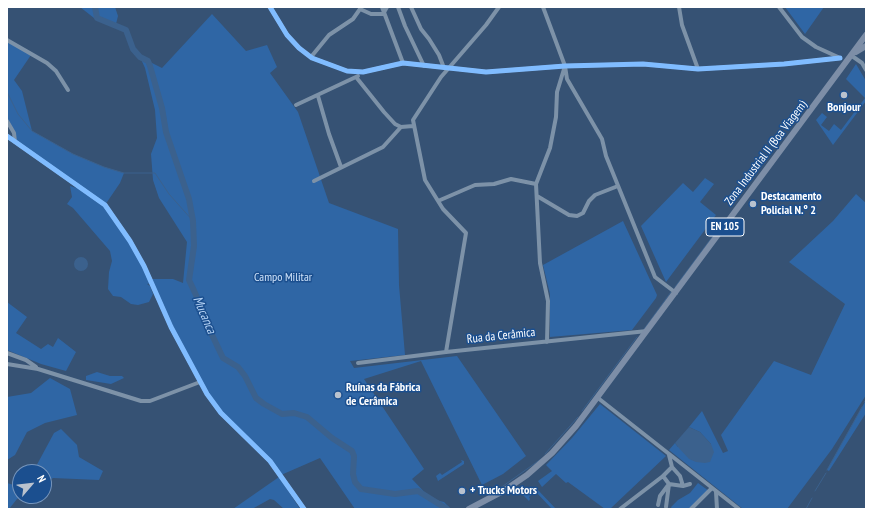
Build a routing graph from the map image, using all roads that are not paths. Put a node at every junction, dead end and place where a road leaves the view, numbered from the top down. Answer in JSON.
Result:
{"nodes":[{"id":1,"x":270,"y":7,"type":"edge"},
{"id":2,"x":382,"y":7,"type":"edge"},
{"id":3,"x":387,"y":7,"type":"edge"},
{"id":4,"x":398,"y":7,"type":"edge"},
{"id":5,"x":411,"y":7,"type":"edge"},
{"id":6,"x":499,"y":7,"type":"edge"},
{"id":7,"x":543,"y":7,"type":"edge"},
{"id":8,"x":679,"y":7,"type":"edge"},
{"id":9,"x":779,"y":7,"type":"edge"},
{"id":10,"x":383,"y":14,"type":"junction"},
{"id":11,"x":866,"y":35,"type":"edge"},
{"id":12,"x":7,"y":40,"type":"edge"},
{"id":13,"x":866,"y":46,"type":"edge"},
{"id":14,"x":311,"y":57,"type":"junction"},
{"id":15,"x":840,"y":58,"type":"junction"},
{"id":16,"x":850,"y":58,"type":"junction"},
{"id":17,"x":403,"y":62,"type":"junction"},
{"id":18,"x":424,"y":66,"type":"junction"},
{"id":19,"x":565,"y":66,"type":"junction"},
{"id":20,"x":444,"y":68,"type":"junction"},
{"id":21,"x":698,"y":68,"type":"junction"},
{"id":22,"x":449,"y":69,"type":"junction"},
{"id":23,"x":866,"y":70,"type":"edge"},
{"id":24,"x":363,"y":72,"type":"junction"},
{"id":25,"x":356,"y":77,"type":"junction"},
{"id":26,"x":68,"y":90,"type":"dead end"},
{"id":27,"x":318,"y":96,"type":"junction"},
{"id":28,"x":296,"y":105,"type":"dead end"},
{"id":29,"x":7,"y":121,"type":"edge"},
{"id":30,"x":413,"y":126,"type":"junction"},
{"id":31,"x":401,"y":127,"type":"junction"},
{"id":32,"x":7,"y":136,"type":"edge"},
{"id":33,"x":15,"y":142,"type":"junction"},
{"id":34,"x":341,"y":168,"type":"junction"},
{"id":35,"x":314,"y":181,"type":"dead end"},
{"id":36,"x":536,"y":184,"type":"junction"},
{"id":37,"x":618,"y":186,"type":"junction"},
{"id":38,"x":537,"y":196,"type":"junction"},
{"id":39,"x":438,"y":202,"type":"junction"},
{"id":40,"x":676,"y":293,"type":"junction"},
{"id":41,"x":647,"y":331,"type":"junction"},
{"id":42,"x":547,"y":342,"type":"junction"},
{"id":43,"x":446,"y":352,"type":"junction"},
{"id":44,"x":7,"y":353,"type":"edge"},
{"id":45,"x":7,"y":364,"type":"edge"},
{"id":46,"x":358,"y":364,"type":"dead end"},
{"id":47,"x":38,"y":368,"type":"junction"},
{"id":48,"x":54,"y":368,"type":"dead end"},
{"id":49,"x":54,"y":373,"type":"junction"},
{"id":50,"x":200,"y":382,"type":"junction"},
{"id":51,"x":598,"y":398,"type":"junction"},
{"id":52,"x":669,"y":454,"type":"junction"},
{"id":53,"x":672,"y":467,"type":"junction"},
{"id":54,"x":663,"y":476,"type":"junction"},
{"id":55,"x":669,"y":484,"type":"junction"},
{"id":56,"x":690,"y":484,"type":"dead end"},
{"id":57,"x":684,"y":486,"type":"junction"},
{"id":58,"x":714,"y":490,"type":"junction"},
{"id":59,"x":658,"y":505,"type":"dead end"},
{"id":60,"x":666,"y":507,"type":"dead end"},
{"id":61,"x":304,"y":509,"type":"edge"},
{"id":62,"x":470,"y":509,"type":"edge"},
{"id":63,"x":620,"y":509,"type":"edge"},
{"id":64,"x":691,"y":509,"type":"edge"},
{"id":65,"x":717,"y":509,"type":"edge"},
{"id":66,"x":739,"y":509,"type":"edge"}],
"edges":[{"from":1,"to":14,"type":"street"},
{"from":2,"to":10,"type":"street"},
{"from":3,"to":10,"type":"street"},
{"from":4,"to":18,"type":"street"},
{"from":5,"to":20,"type":"street"},
{"from":6,"to":22,"type":"street"},
{"from":7,"to":19,"type":"street"},
{"from":8,"to":21,"type":"street"},
{"from":9,"to":15,"type":"street"},
{"from":10,"to":14,"type":"street"},
{"from":10,"to":17,"type":"street"},
{"from":11,"to":16,"type":"main road","number":"EN 105"},
{"from":12,"to":26,"type":"street"},
{"from":13,"to":16,"type":"main road","number":"EN 105"},
{"from":14,"to":24,"type":"street"},
{"from":15,"to":16,"type":"street"},
{"from":15,"to":21,"type":"street"},
{"from":16,"to":23,"type":"street"},
{"from":16,"to":40,"type":"main road","name":"Zona Industrial II (Boa Viagem)","number":"EN 105"},
{"from":17,"to":18,"type":"street"},
{"from":17,"to":24,"type":"street"},
{"from":18,"to":20,"type":"street"},
{"from":19,"to":21,"type":"street"},
{"from":19,"to":22,"type":"street"},
{"from":19,"to":36,"type":"street"},
{"from":19,"to":37,"type":"street"},
{"from":20,"to":22,"type":"street"},
{"from":22,"to":30,"type":"street"},
{"from":24,"to":25,"type":"street"},
{"from":25,"to":27,"type":"street"},
{"from":25,"to":31,"type":"street"},
{"from":27,"to":28,"type":"street"},
{"from":27,"to":34,"type":"street"},
{"from":29,"to":33,"type":"street"},
{"from":30,"to":31,"type":"street"},
{"from":30,"to":39,"type":"street"},
{"from":31,"to":34,"type":"street"},
{"from":32,"to":33,"type":"street"},
{"from":33,"to":50,"type":"street"},
{"from":34,"to":35,"type":"street"},
{"from":36,"to":38,"type":"street"},
{"from":36,"to":39,"type":"street"},
{"from":37,"to":38,"type":"street"},
{"from":37,"to":40,"type":"street"},
{"from":38,"to":42,"type":"street"},
{"from":39,"to":43,"type":"street"},
{"from":40,"to":41,"type":"main road","name":"Zona Industrial II (Boa Viagem)","number":"EN 105"},
{"from":41,"to":42,"type":"street","name":"Rua da Cerâmica"},
{"from":41,"to":51,"type":"main road","name":"Zona Industrial II (Boa Viagem)","number":"EN 105"},
{"from":42,"to":43,"type":"street","name":"Rua da Cerâmica"},
{"from":43,"to":46,"type":"street","name":"Rua da Cerâmica"},
{"from":44,"to":47,"type":"street"},
{"from":45,"to":47,"type":"street"},
{"from":47,"to":49,"type":"street"},
{"from":48,"to":49,"type":"street"},
{"from":49,"to":50,"type":"street"},
{"from":50,"to":61,"type":"street"},
{"from":51,"to":52,"type":"street"},
{"from":51,"to":62,"type":"main road","number":"EN 105"},
{"from":52,"to":53,"type":"street"},
{"from":52,"to":58,"type":"street"},
{"from":53,"to":54,"type":"street"},
{"from":53,"to":57,"type":"street"},
{"from":54,"to":55,"type":"street"},
{"from":54,"to":63,"type":"street"},
{"from":55,"to":57,"type":"street"},
{"from":55,"to":59,"type":"street"},
{"from":55,"to":60,"type":"street"},
{"from":56,"to":57,"type":"street"},
{"from":58,"to":64,"type":"street"},
{"from":58,"to":65,"type":"street"},
{"from":58,"to":66,"type":"street"}]}
